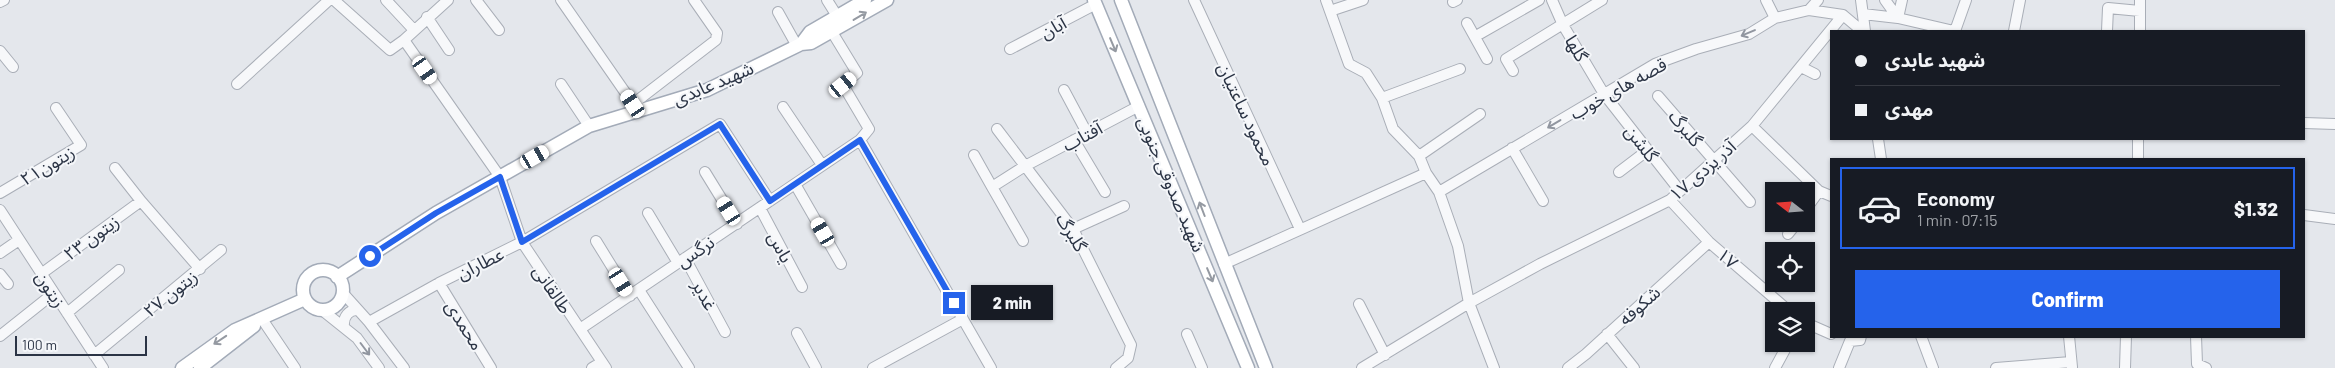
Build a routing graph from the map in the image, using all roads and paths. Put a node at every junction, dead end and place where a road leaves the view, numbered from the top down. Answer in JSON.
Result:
{"nodes":[{"id":1,"x":4,"y":0,"type":"edge"},
{"id":2,"x":329,"y":0,"type":"edge"},
{"id":3,"x":334,"y":0,"type":"edge"},
{"id":4,"x":386,"y":0,"type":"edge"},
{"id":5,"x":448,"y":0,"type":"edge"},
{"id":6,"x":476,"y":0,"type":"edge"},
{"id":7,"x":561,"y":0,"type":"edge"},
{"id":8,"x":694,"y":0,"type":"edge"},
{"id":9,"x":827,"y":0,"type":"edge"},
{"id":10,"x":865,"y":0,"type":"edge"},
{"id":11,"x":888,"y":0,"type":"edge"},
{"id":12,"x":1121,"y":0,"type":"edge"},
{"id":13,"x":1194,"y":0,"type":"edge"},
{"id":14,"x":1326,"y":0,"type":"edge"},
{"id":15,"x":1363,"y":0,"type":"edge"},
{"id":16,"x":1539,"y":0,"type":"edge"},
{"id":17,"x":1552,"y":0,"type":"edge"},
{"id":18,"x":1602,"y":0,"type":"edge"},
{"id":19,"x":1818,"y":0,"type":"edge"},
{"id":20,"x":1861,"y":0,"type":"edge"},
{"id":21,"x":1885,"y":0,"type":"edge"},
{"id":22,"x":1902,"y":0,"type":"edge"},
{"id":23,"x":1966,"y":0,"type":"edge"},
{"id":24,"x":2020,"y":0,"type":"edge"},
{"id":25,"x":2140,"y":0,"type":"edge"},
{"id":26,"x":1769,"y":1,"type":"edge"},
{"id":27,"x":0,"y":2,"type":"edge"},
{"id":28,"x":1095,"y":2,"type":"edge"},
{"id":29,"x":1809,"y":10,"type":"junction"},
{"id":30,"x":1330,"y":11,"type":"junction"},
{"id":31,"x":778,"y":12,"type":"dead end"},
{"id":32,"x":2140,"y":12,"type":"junction"},
{"id":33,"x":1863,"y":14,"type":"junction"},
{"id":34,"x":1843,"y":15,"type":"junction"},
{"id":35,"x":837,"y":16,"type":"junction"},
{"id":36,"x":427,"y":17,"type":"junction"},
{"id":37,"x":1775,"y":18,"type":"junction"},
{"id":38,"x":1898,"y":18,"type":"junction"},
{"id":39,"x":1468,"y":23,"type":"dead end"},
{"id":40,"x":1563,"y":25,"type":"junction"},
{"id":41,"x":1926,"y":28,"type":"edge"},
{"id":42,"x":413,"y":29,"type":"junction"},
{"id":43,"x":499,"y":30,"type":"dead end"},
{"id":44,"x":1831,"y":30,"type":"edge"},
{"id":45,"x":1863,"y":30,"type":"edge"},
{"id":46,"x":1864,"y":30,"type":"edge"},
{"id":47,"x":1945,"y":30,"type":"edge"},
{"id":48,"x":1954,"y":30,"type":"edge"},
{"id":49,"x":2014,"y":30,"type":"edge"},
{"id":50,"x":2107,"y":30,"type":"edge"},
{"id":51,"x":2140,"y":30,"type":"edge"},
{"id":52,"x":1830,"y":31,"type":"edge"},
{"id":53,"x":832,"y":32,"type":"junction"},
{"id":54,"x":1476,"y":36,"type":"junction"},
{"id":55,"x":404,"y":40,"type":"junction"},
{"id":56,"x":799,"y":45,"type":"junction"},
{"id":57,"x":1010,"y":49,"type":"dead end"},
{"id":58,"x":449,"y":50,"type":"dead end"},
{"id":59,"x":0,"y":51,"type":"edge"},
{"id":60,"x":1487,"y":59,"type":"dead end"},
{"id":61,"x":14,"y":67,"type":"dead end"},
{"id":62,"x":1801,"y":67,"type":"junction"},
{"id":63,"x":1460,"y":69,"type":"dead end"},
{"id":64,"x":1513,"y":71,"type":"dead end"},
{"id":65,"x":1815,"y":74,"type":"dead end"},
{"id":66,"x":237,"y":84,"type":"dead end"},
{"id":67,"x":561,"y":84,"type":"dead end"},
{"id":68,"x":1064,"y":90,"type":"dead end"},
{"id":69,"x":1604,"y":94,"type":"junction"},
{"id":70,"x":1658,"y":96,"type":"dead end"},
{"id":71,"x":1382,"y":98,"type":"junction"},
{"id":72,"x":1139,"y":106,"type":"junction"},
{"id":73,"x":783,"y":107,"type":"dead end"},
{"id":74,"x":56,"y":108,"type":"dead end"},
{"id":75,"x":636,"y":108,"type":"junction"},
{"id":76,"x":1480,"y":114,"type":"dead end"},
{"id":77,"x":2305,"y":123,"type":"edge"},
{"id":78,"x":2335,"y":124,"type":"edge"},
{"id":79,"x":589,"y":126,"type":"junction"},
{"id":80,"x":1752,"y":126,"type":"junction"},
{"id":81,"x":997,"y":129,"type":"dead end"},
{"id":82,"x":1087,"y":133,"type":"junction"},
{"id":83,"x":860,"y":140,"type":"junction"},
{"id":84,"x":1074,"y":140,"type":"junction"},
{"id":85,"x":1878,"y":140,"type":"edge"},
{"id":86,"x":2138,"y":140,"type":"edge"},
{"id":87,"x":1512,"y":148,"type":"junction"},
{"id":88,"x":1648,"y":150,"type":"junction"},
{"id":89,"x":974,"y":155,"type":"dead end"},
{"id":90,"x":1419,"y":156,"type":"junction"},
{"id":91,"x":1880,"y":158,"type":"edge"},
{"id":92,"x":2138,"y":158,"type":"edge"},
{"id":93,"x":1714,"y":161,"type":"junction"},
{"id":94,"x":822,"y":166,"type":"junction"},
{"id":95,"x":1025,"y":166,"type":"junction"},
{"id":96,"x":115,"y":168,"type":"dead end"},
{"id":97,"x":705,"y":172,"type":"dead end"},
{"id":98,"x":1619,"y":172,"type":"dead end"},
{"id":99,"x":1426,"y":174,"type":"junction"},
{"id":100,"x":500,"y":177,"type":"junction"},
{"id":101,"x":795,"y":184,"type":"junction"},
{"id":102,"x":992,"y":187,"type":"junction"},
{"id":103,"x":1680,"y":191,"type":"junction"},
{"id":104,"x":1105,"y":192,"type":"dead end"},
{"id":105,"x":1440,"y":192,"type":"junction"},
{"id":106,"x":1819,"y":192,"type":"junction"},
{"id":107,"x":0,"y":193,"type":"edge"},
{"id":108,"x":1830,"y":196,"type":"edge"},
{"id":109,"x":1815,"y":197,"type":"edge"},
{"id":110,"x":141,"y":200,"type":"junction"},
{"id":111,"x":1670,"y":200,"type":"junction"},
{"id":112,"x":770,"y":201,"type":"junction"},
{"id":113,"x":1543,"y":201,"type":"dead end"},
{"id":114,"x":1750,"y":202,"type":"dead end"},
{"id":115,"x":1124,"y":206,"type":"dead end"},
{"id":116,"x":760,"y":208,"type":"junction"},
{"id":117,"x":0,"y":210,"type":"edge"},
{"id":118,"x":648,"y":214,"type":"dead end"},
{"id":119,"x":2305,"y":215,"type":"edge"},
{"id":120,"x":2335,"y":219,"type":"edge"},
{"id":121,"x":737,"y":224,"type":"junction"},
{"id":122,"x":1073,"y":228,"type":"junction"},
{"id":123,"x":1300,"y":229,"type":"junction"},
{"id":124,"x":19,"y":240,"type":"junction"},
{"id":125,"x":596,"y":241,"type":"dead end"},
{"id":126,"x":1023,"y":241,"type":"dead end"},
{"id":127,"x":522,"y":242,"type":"junction"},
{"id":128,"x":1709,"y":242,"type":"junction"},
{"id":129,"x":221,"y":250,"type":"dead end"},
{"id":130,"x":0,"y":253,"type":"edge"},
{"id":131,"x":682,"y":261,"type":"junction"},
{"id":132,"x":842,"y":264,"type":"dead end"},
{"id":133,"x":1224,"y":264,"type":"junction"},
{"id":134,"x":200,"y":269,"type":"junction"},
{"id":135,"x":120,"y":270,"type":"dead end"},
{"id":136,"x":0,"y":274,"type":"edge"},
{"id":137,"x":41,"y":274,"type":"junction"},
{"id":138,"x":337,"y":277,"type":"junction"},
{"id":139,"x":439,"y":283,"type":"junction"},
{"id":140,"x":8,"y":284,"type":"dead end"},
{"id":141,"x":802,"y":287,"type":"dead end"},
{"id":142,"x":342,"y":292,"type":"junction"},
{"id":143,"x":54,"y":293,"type":"junction"},
{"id":144,"x":634,"y":293,"type":"junction"},
{"id":145,"x":305,"y":299,"type":"junction"},
{"id":146,"x":1779,"y":302,"type":"edge"},
{"id":147,"x":1469,"y":303,"type":"junction"},
{"id":148,"x":1359,"y":304,"type":"dead end"},
{"id":149,"x":322,"y":310,"type":"junction"},
{"id":150,"x":358,"y":310,"type":"junction"},
{"id":151,"x":67,"y":313,"type":"junction"},
{"id":152,"x":262,"y":319,"type":"junction"},
{"id":153,"x":963,"y":319,"type":"junction"},
{"id":154,"x":369,"y":322,"type":"junction"},
{"id":155,"x":1248,"y":322,"type":"junction"},
{"id":156,"x":344,"y":326,"type":"junction"},
{"id":157,"x":1815,"y":327,"type":"edge"},
{"id":158,"x":1232,"y":328,"type":"junction"},
{"id":159,"x":580,"y":329,"type":"junction"},
{"id":160,"x":725,"y":332,"type":"dead end"},
{"id":161,"x":797,"y":333,"type":"dead end"},
{"id":162,"x":1187,"y":334,"type":"dead end"},
{"id":163,"x":1607,"y":334,"type":"junction"},
{"id":164,"x":1830,"y":334,"type":"edge"},
{"id":165,"x":0,"y":336,"type":"edge"},
{"id":166,"x":1841,"y":338,"type":"edge"},
{"id":167,"x":1860,"y":338,"type":"edge"},
{"id":168,"x":1922,"y":338,"type":"edge"},
{"id":169,"x":2069,"y":338,"type":"edge"},
{"id":170,"x":2126,"y":338,"type":"edge"},
{"id":171,"x":2196,"y":338,"type":"edge"},
{"id":172,"x":1850,"y":342,"type":"junction"},
{"id":173,"x":1784,"y":352,"type":"edge"},
{"id":174,"x":94,"y":355,"type":"junction"},
{"id":175,"x":1385,"y":355,"type":"junction"},
{"id":176,"x":604,"y":365,"type":"edge"},
{"id":177,"x":2072,"y":365,"type":"edge"},
{"id":178,"x":2038,"y":366,"type":"edge"},
{"id":179,"x":103,"y":368,"type":"edge"},
{"id":180,"x":182,"y":368,"type":"edge"},
{"id":181,"x":200,"y":368,"type":"edge"},
{"id":182,"x":295,"y":368,"type":"edge"},
{"id":183,"x":379,"y":368,"type":"edge"},
{"id":184,"x":404,"y":368,"type":"edge"},
{"id":185,"x":491,"y":368,"type":"edge"},
{"id":186,"x":592,"y":368,"type":"edge"},
{"id":187,"x":689,"y":368,"type":"edge"},
{"id":188,"x":816,"y":368,"type":"edge"},
{"id":189,"x":873,"y":368,"type":"edge"},
{"id":190,"x":991,"y":368,"type":"edge"},
{"id":191,"x":1116,"y":368,"type":"edge"},
{"id":192,"x":1202,"y":368,"type":"edge"},
{"id":193,"x":1248,"y":368,"type":"edge"},
{"id":194,"x":1266,"y":368,"type":"edge"},
{"id":195,"x":1362,"y":368,"type":"edge"},
{"id":196,"x":1494,"y":368,"type":"edge"},
{"id":197,"x":1568,"y":368,"type":"edge"},
{"id":198,"x":1634,"y":368,"type":"edge"},
{"id":199,"x":1775,"y":368,"type":"edge"},
{"id":200,"x":1840,"y":368,"type":"edge"},
{"id":201,"x":1933,"y":368,"type":"edge"},
{"id":202,"x":1996,"y":368,"type":"edge"},
{"id":203,"x":2125,"y":368,"type":"edge"},
{"id":204,"x":2206,"y":368,"type":"edge"}],
"edges":[{"from":1,"to":27,"type":"street"},
{"from":2,"to":66,"type":"street"},
{"from":3,"to":55,"type":"street"},
{"from":4,"to":42,"type":"street"},
{"from":5,"to":36,"type":"street"},
{"from":6,"to":43,"type":"street"},
{"from":7,"to":75,"type":"street"},
{"from":8,"to":75,"type":"street"},
{"from":9,"to":35,"type":"street"},
{"from":10,"to":35,"type":"main road","name":"شهید عابدی"},
{"from":53,"to":11,"type":"main road","name":"شهید عابدی","one_way":true},
{"from":133,"to":12,"type":"main road","name":"شهید صدوقی جنوبی","one_way":true},
{"from":13,"to":123,"type":"street","name":"محمود ساعتیان"},
{"from":14,"to":30,"type":"street"},
{"from":15,"to":30,"type":"street"},
{"from":16,"to":54,"type":"street"},
{"from":17,"to":40,"type":"street","name":"گلها"},
{"from":18,"to":40,"type":"street"},
{"from":19,"to":29,"type":"street"},
{"from":20,"to":33,"type":"street"},
{"from":21,"to":38,"type":"street"},
{"from":22,"to":38,"type":"street"},
{"from":23,"to":48,"type":"street"},
{"from":24,"to":49,"type":"street"},
{"from":25,"to":32,"type":"street"},
{"from":26,"to":37,"type":"street"},
{"from":28,"to":57,"type":"street","name":"آبان"},
{"from":28,"to":72,"type":"main road","name":"شهید صدوقی جنوبی","one_way":true},
{"from":29,"to":34,"type":"street","name":"قصه های خوب"},
{"from":29,"to":37,"type":"street","name":"قصه های خوب"},
{"from":30,"to":71,"type":"street"},
{"from":31,"to":56,"type":"street"},
{"from":32,"to":50,"type":"street"},
{"from":32,"to":51,"type":"street"},
{"from":33,"to":38,"type":"street"},
{"from":33,"to":46,"type":"street"},
{"from":34,"to":44,"type":"street","name":"آذر یزدی ۱۷"},
{"from":34,"to":45,"type":"street"},
{"from":35,"to":56,"type":"main road","name":"شهید عابدی"},
{"from":36,"to":42,"type":"street"},
{"from":36,"to":58,"type":"street"},
{"from":37,"to":69,"type":"street","name":"قصه های خوب","one_way":true},
{"from":38,"to":41,"type":"street"},
{"from":39,"to":54,"type":"street"},
{"from":40,"to":64,"type":"street"},
{"from":40,"to":69,"type":"street","name":"گلها"},
{"from":41,"to":47,"type":"street"},
{"from":42,"to":55,"type":"street"},
{"from":52,"to":62,"type":"street","name":"آذر یزدی ۱۷"},
{"from":53,"to":56,"type":"main road","name":"شهید عابدی"},
{"from":53,"to":83,"type":"street"},
{"from":54,"to":60,"type":"street"},
{"from":55,"to":100,"type":"street","name":"طالقانی"},
{"from":56,"to":75,"type":"main road","name":"شهید عابدی"},
{"from":59,"to":61,"type":"street"},
{"from":62,"to":65,"type":"street"},
{"from":62,"to":80,"type":"street","name":"آذر یزدی ۱۷"},
{"from":63,"to":71,"type":"street"},
{"from":67,"to":79,"type":"street"},
{"from":68,"to":82,"type":"street"},
{"from":69,"to":87,"type":"street","name":"قصه های خوب","one_way":true},
{"from":69,"to":88,"type":"street","name":"گلشن"},
{"from":70,"to":93,"type":"street","name":"گلبرگ"},
{"from":71,"to":90,"type":"street"},
{"from":72,"to":82,"type":"street","name":"آفتاب"},
{"from":72,"to":158,"type":"main road","name":"شهید صدوقی جنوبی","one_way":true},
{"from":73,"to":94,"type":"street"},
{"from":74,"to":107,"type":"street","name":"زیتون۲۱"},
{"from":75,"to":79,"type":"main road","name":"شهید عابدی"},
{"from":76,"to":90,"type":"street"},
{"from":77,"to":78,"type":"street"},
{"from":79,"to":100,"type":"main road","name":"شهید عابدی"},
{"from":80,"to":93,"type":"street","name":"آذر یزدی ۱۷"},
{"from":80,"to":106,"type":"street"},
{"from":81,"to":95,"type":"street","name":"گلبرگ"},
{"from":82,"to":84,"type":"street","name":"آفتاب"},
{"from":83,"to":94,"type":"street","name":"نرگس"},
{"from":83,"to":153,"type":"street"},
{"from":84,"to":95,"type":"street","name":"آفتاب"},
{"from":84,"to":104,"type":"street"},
{"from":85,"to":91,"type":"street"},
{"from":86,"to":92,"type":"street"},
{"from":87,"to":105,"type":"street","name":"قصه های خوب"},
{"from":87,"to":113,"type":"street"},
{"from":88,"to":98,"type":"street"},
{"from":88,"to":103,"type":"street","name":"گلشن"},
{"from":89,"to":102,"type":"street"},
{"from":90,"to":99,"type":"street"},
{"from":93,"to":103,"type":"street","name":"آذر یزدی ۱۷"},
{"from":93,"to":114,"type":"street","name":"گلبرگ"},
{"from":94,"to":101,"type":"street","name":"نرگس"},
{"from":95,"to":102,"type":"street","name":"آفتاب"},
{"from":95,"to":122,"type":"street","name":"گلبرگ"},
{"from":96,"to":110,"type":"street"},
{"from":97,"to":121,"type":"street"},
{"from":99,"to":105,"type":"street"},
{"from":99,"to":123,"type":"street"},
{"from":100,"to":127,"type":"street","name":"طالقانی"},
{"from":100,"to":138,"type":"main road","name":"شهید عابدی"},
{"from":101,"to":112,"type":"street","name":"نرگس"},
{"from":101,"to":132,"type":"street"},
{"from":102,"to":126,"type":"street"},
{"from":103,"to":111,"type":"street","name":"آذر یزدی ۱۷"},
{"from":105,"to":147,"type":"street"},
{"from":106,"to":108,"type":"street"},
{"from":106,"to":109,"type":"street"},
{"from":110,"to":134,"type":"street"},
{"from":110,"to":137,"type":"street","name":"زیتون ۲۳"},
{"from":111,"to":128,"type":"street","name":"۱۷"},
{"from":111,"to":147,"type":"street","name":"آذر یزدی ۱۷"},
{"from":112,"to":116,"type":"street","name":"نرگس"},
{"from":112,"to":127,"type":"street","name":"عطاران"},
{"from":115,"to":122,"type":"street"},
{"from":116,"to":121,"type":"street","name":"نرگس"},
{"from":116,"to":141,"type":"street","name":"یاس"},
{"from":117,"to":124,"type":"street","name":"زیتون"},
{"from":118,"to":131,"type":"street","name":"غدیر"},
{"from":119,"to":120,"type":"street"},
{"from":121,"to":131,"type":"street","name":"نرگس"},
{"from":122,"to":191,"type":"street","name":"گلبرگ"},
{"from":123,"to":133,"type":"street"},
{"from":124,"to":130,"type":"street"},
{"from":124,"to":137,"type":"street","name":"زیتون"},
{"from":125,"to":144,"type":"street"},
{"from":127,"to":139,"type":"street","name":"عطاران"},
{"from":127,"to":159,"type":"street","name":"طالقانی"},
{"from":128,"to":146,"type":"street","name":"۱۷"},
{"from":128,"to":163,"type":"street","name":"شکوفه"},
{"from":129,"to":134,"type":"street","name":"زیتون ۲۷"},
{"from":131,"to":144,"type":"street","name":"نرگس"},
{"from":131,"to":160,"type":"street","name":"غدیر"},
{"from":133,"to":155,"type":"main road","name":"شهید صدوقی جنوبی"},
{"from":134,"to":174,"type":"street","name":"زیتون ۲۷"},
{"from":135,"to":151,"type":"street"},
{"from":136,"to":140,"type":"street"},
{"from":137,"to":143,"type":"street","name":"زیتون"},
{"from":138,"to":142,"type":"main road"},
{"from":138,"to":145,"type":"main road"},
{"from":139,"to":154,"type":"street","name":"عطاران"},
{"from":139,"to":185,"type":"street","name":"محمدی"},
{"from":142,"to":149,"type":"main road"},
{"from":142,"to":150,"type":"street"},
{"from":143,"to":151,"type":"street","name":"زیتون"},
{"from":143,"to":165,"type":"street"},
{"from":144,"to":159,"type":"street","name":"نرگس"},
{"from":144,"to":187,"type":"street"},
{"from":145,"to":149,"type":"main road"},
{"from":145,"to":152,"type":"main road"},
{"from":147,"to":175,"type":"street","name":"آذر یزدی ۱۷"},
{"from":147,"to":196,"type":"street"},
{"from":148,"to":175,"type":"street"},
{"from":149,"to":156,"type":"street"},
{"from":150,"to":154,"type":"street"},
{"from":150,"to":156,"type":"street"},
{"from":151,"to":174,"type":"street","name":"زیتون"},
{"from":152,"to":180,"type":"main road","one_way":true},
{"from":152,"to":181,"type":"main road"},
{"from":152,"to":182,"type":"street"},
{"from":153,"to":189,"type":"street"},
{"from":153,"to":190,"type":"street"},
{"from":154,"to":184,"type":"street"},
{"from":155,"to":158,"type":"main road"},
{"from":155,"to":194,"type":"main road","name":"شهید صدوقی جنوبی"},
{"from":156,"to":183,"type":"street","one_way":true},
{"from":157,"to":164,"type":"street"},
{"from":158,"to":193,"type":"main road","name":"شهید صدوقی جنوبی"},
{"from":159,"to":176,"type":"street","name":"طالقانی"},
{"from":161,"to":188,"type":"street"},
{"from":162,"to":192,"type":"street"},
{"from":163,"to":197,"type":"street","name":"شکوفه"},
{"from":163,"to":198,"type":"street"},
{"from":166,"to":172,"type":"street"},
{"from":167,"to":172,"type":"street"},
{"from":168,"to":201,"type":"street"},
{"from":169,"to":177,"type":"street"},
{"from":170,"to":203,"type":"street"},
{"from":171,"to":204,"type":"street"},
{"from":172,"to":200,"type":"street"},
{"from":173,"to":199,"type":"street"},
{"from":174,"to":179,"type":"street","name":"زیتون"},
{"from":175,"to":195,"type":"street","name":"آذر یزدی ۱۷"},
{"from":176,"to":186,"type":"street"},
{"from":177,"to":178,"type":"street"},
{"from":178,"to":202,"type":"street"}]}
